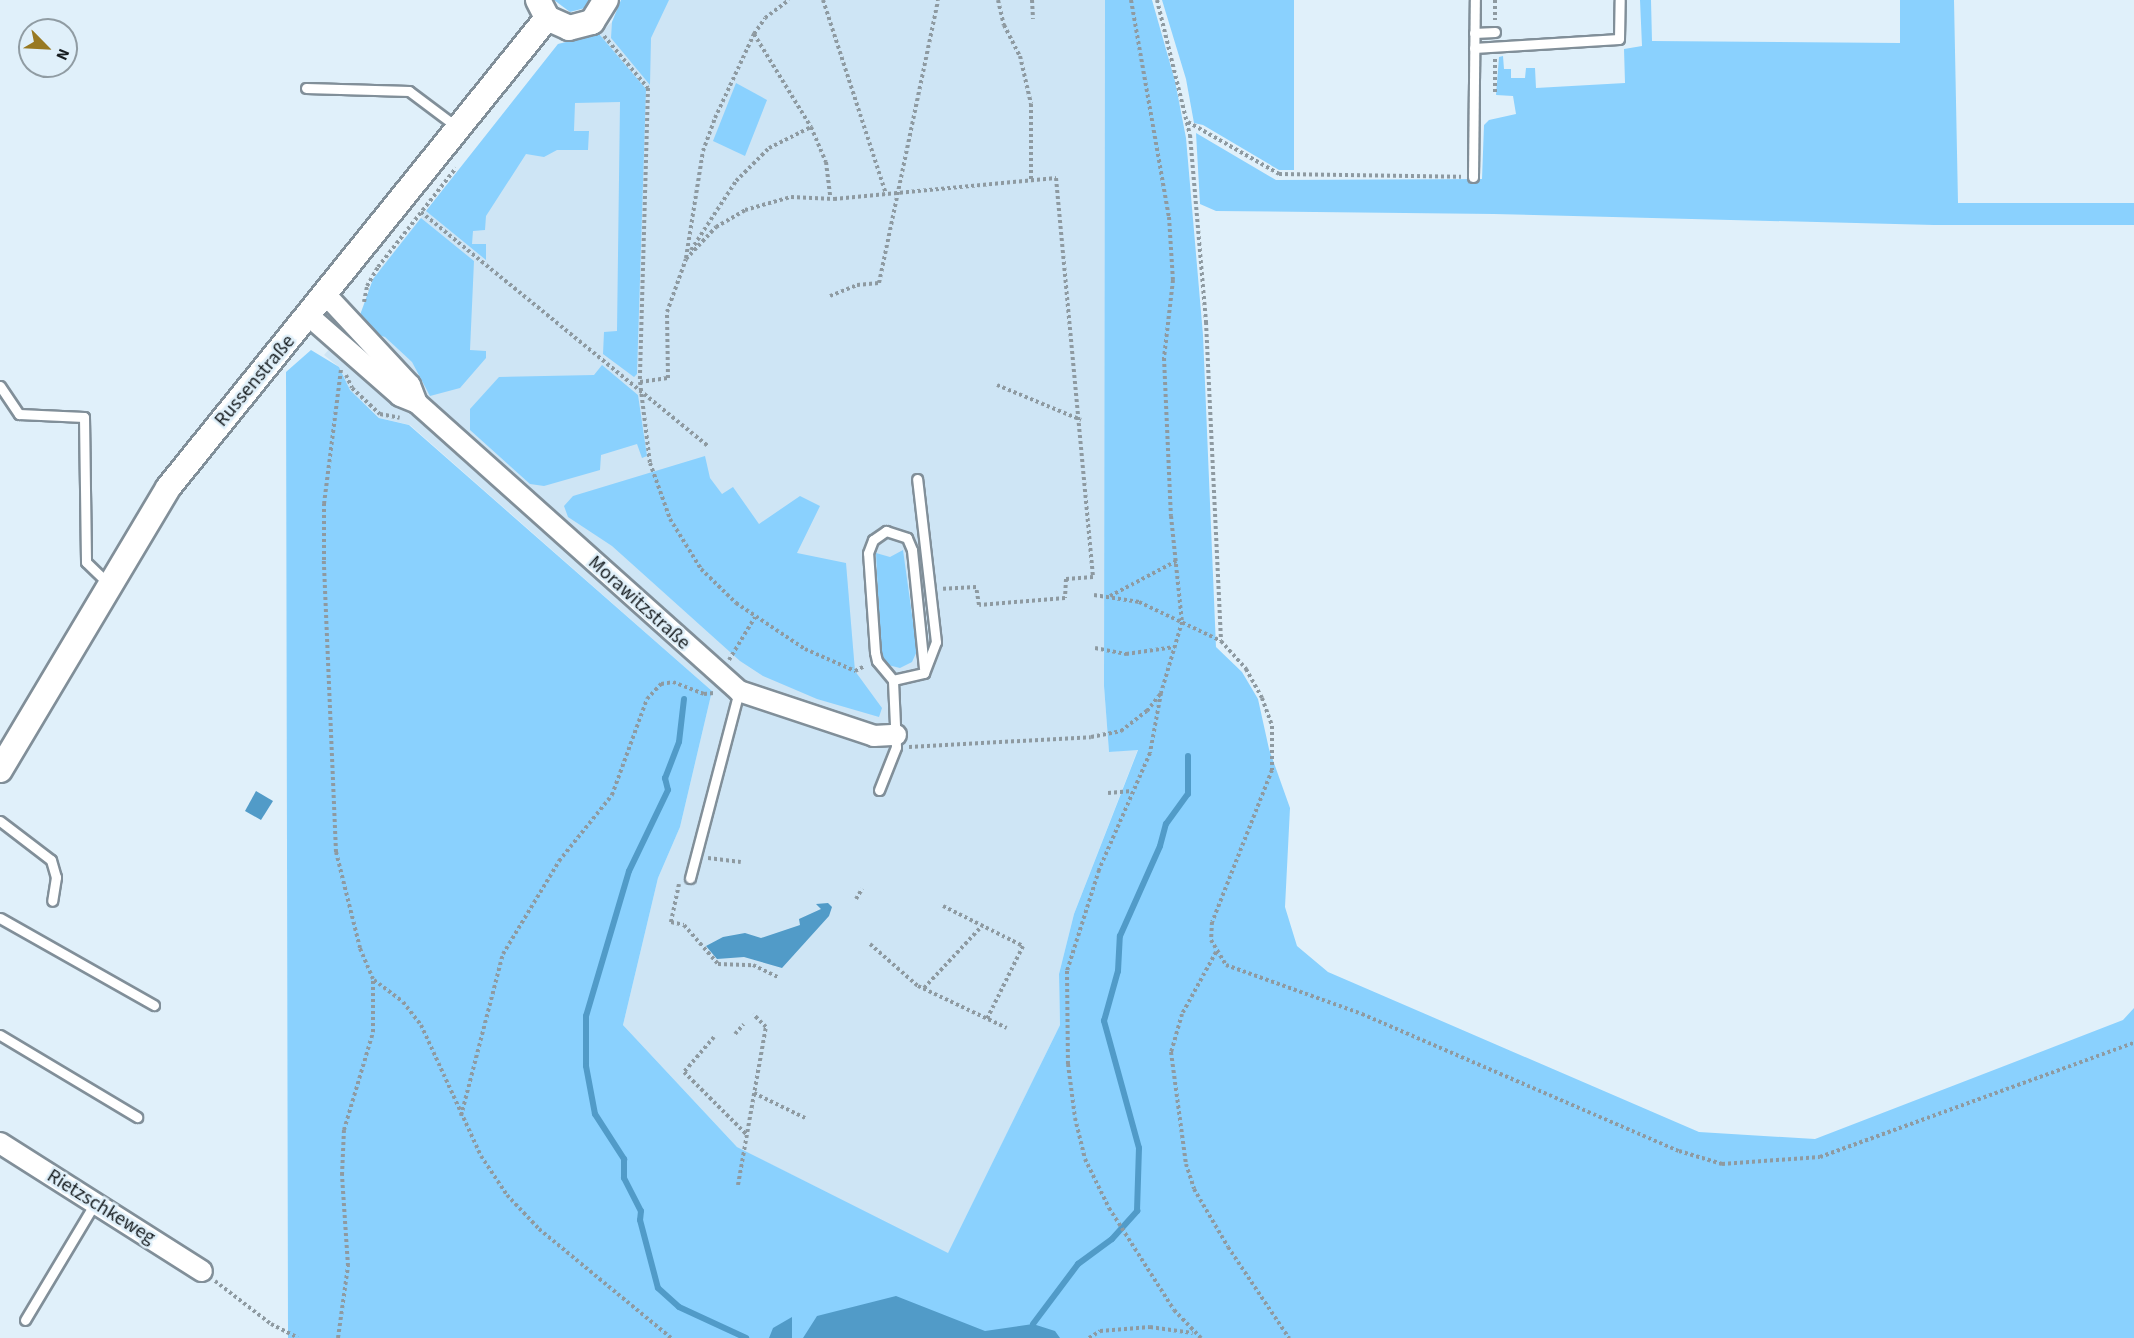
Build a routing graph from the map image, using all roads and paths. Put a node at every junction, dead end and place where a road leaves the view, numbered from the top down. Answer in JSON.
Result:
{"nodes":[{"id":1,"x":606,"y":0,"type":"edge"},
{"id":2,"x":789,"y":0,"type":"edge"},
{"id":3,"x":823,"y":0,"type":"edge"},
{"id":4,"x":938,"y":0,"type":"edge"},
{"id":5,"x":998,"y":0,"type":"edge"},
{"id":6,"x":1032,"y":0,"type":"edge"},
{"id":7,"x":1131,"y":0,"type":"edge"},
{"id":8,"x":1157,"y":0,"type":"edge"},
{"id":9,"x":1474,"y":0,"type":"edge"},
{"id":10,"x":1495,"y":0,"type":"edge"},
{"id":11,"x":1620,"y":0,"type":"edge"},
{"id":12,"x":542,"y":9,"type":"edge"},
{"id":13,"x":1033,"y":19,"type":"dead end"},
{"id":14,"x":592,"y":22,"type":"junction"},
{"id":15,"x":1495,"y":32,"type":"joint"},
{"id":16,"x":1474,"y":33,"type":"junction"},
{"id":17,"x":754,"y":34,"type":"junction"},
{"id":18,"x":1474,"y":48,"type":"junction"},
{"id":19,"x":306,"y":88,"type":"dead end"},
{"id":20,"x":1188,"y":122,"type":"junction"},
{"id":21,"x":457,"y":127,"type":"junction"},
{"id":22,"x":811,"y":127,"type":"junction"},
{"id":23,"x":464,"y":158,"type":"dead end"},
{"id":24,"x":1473,"y":177,"type":"joint"},
{"id":25,"x":1031,"y":180,"type":"junction"},
{"id":26,"x":898,"y":193,"type":"junction"},
{"id":27,"x":886,"y":194,"type":"junction"},
{"id":28,"x":830,"y":196,"type":"junction"},
{"id":29,"x":422,"y":212,"type":"junction"},
{"id":30,"x":686,"y":259,"type":"junction"},
{"id":31,"x":326,"y":295,"type":"junction"},
{"id":32,"x":831,"y":296,"type":"dead end"},
{"id":33,"x":364,"y":302,"type":"dead end"},
{"id":34,"x":309,"y":316,"type":"junction"},
{"id":35,"x":341,"y":365,"type":"dead end"},
{"id":36,"x":640,"y":381,"type":"junction"},
{"id":37,"x":997,"y":385,"type":"dead end"},
{"id":38,"x":0,"y":386,"type":"edge"},
{"id":39,"x":641,"y":390,"type":"junction"},
{"id":40,"x":417,"y":403,"type":"junction"},
{"id":41,"x":1081,"y":420,"type":"junction"},
{"id":42,"x":708,"y":446,"type":"dead end"},
{"id":43,"x":917,"y":479,"type":"dead end"},
{"id":44,"x":1176,"y":561,"type":"junction"},
{"id":45,"x":109,"y":584,"type":"junction"},
{"id":46,"x":931,"y":590,"type":"junction"},
{"id":47,"x":1094,"y":595,"type":"dead end"},
{"id":48,"x":1109,"y":597,"type":"junction"},
{"id":49,"x":755,"y":617,"type":"junction"},
{"id":50,"x":1182,"y":622,"type":"junction"},
{"id":51,"x":1221,"y":641,"type":"junction"},
{"id":52,"x":1175,"y":646,"type":"junction"},
{"id":53,"x":1095,"y":648,"type":"dead end"},
{"id":54,"x":877,"y":661,"type":"junction"},
{"id":55,"x":924,"y":674,"type":"junction"},
{"id":56,"x":893,"y":680,"type":"junction"},
{"id":57,"x":719,"y":684,"type":"junction"},
{"id":58,"x":739,"y":691,"type":"junction"},
{"id":59,"x":1161,"y":693,"type":"junction"},
{"id":60,"x":896,"y":741,"type":"junction"},
{"id":61,"x":0,"y":770,"type":"edge"},
{"id":62,"x":879,"y":790,"type":"dead end"},
{"id":63,"x":1132,"y":791,"type":"junction"},
{"id":64,"x":1108,"y":793,"type":"dead end"},
{"id":65,"x":0,"y":821,"type":"edge"},
{"id":66,"x":695,"y":855,"type":"junction"},
{"id":67,"x":741,"y":862,"type":"dead end"},
{"id":68,"x":690,"y":878,"type":"joint"},
{"id":69,"x":862,"y":890,"type":"dead end"},
{"id":70,"x":856,"y":899,"type":"dead end"},
{"id":71,"x":52,"y":901,"type":"dead end"},
{"id":72,"x":943,"y":906,"type":"dead end"},
{"id":73,"x":0,"y":918,"type":"edge"},
{"id":74,"x":982,"y":926,"type":"junction"},
{"id":75,"x":870,"y":944,"type":"dead end"},
{"id":76,"x":1216,"y":952,"type":"junction"},
{"id":77,"x":778,"y":976,"type":"dead end"},
{"id":78,"x":374,"y":979,"type":"junction"},
{"id":79,"x":924,"y":988,"type":"junction"},
{"id":80,"x":154,"y":1005,"type":"dead end"},
{"id":81,"x":753,"y":1014,"type":"dead end"},
{"id":82,"x":987,"y":1019,"type":"junction"},
{"id":83,"x":744,"y":1024,"type":"dead end"},
{"id":84,"x":1007,"y":1028,"type":"dead end"},
{"id":85,"x":735,"y":1034,"type":"dead end"},
{"id":86,"x":0,"y":1035,"type":"edge"},
{"id":87,"x":714,"y":1037,"type":"dead end"},
{"id":88,"x":2134,"y":1043,"type":"edge"},
{"id":89,"x":754,"y":1093,"type":"junction"},
{"id":90,"x":462,"y":1116,"type":"junction"},
{"id":91,"x":137,"y":1117,"type":"dead end"},
{"id":92,"x":805,"y":1118,"type":"dead end"},
{"id":93,"x":747,"y":1135,"type":"junction"},
{"id":94,"x":0,"y":1143,"type":"edge"},
{"id":95,"x":738,"y":1185,"type":"dead end"},
{"id":96,"x":95,"y":1203,"type":"junction"},
{"id":97,"x":202,"y":1271,"type":"joint"},
{"id":98,"x":25,"y":1320,"type":"dead end"},
{"id":99,"x":1194,"y":1333,"type":"junction"},
{"id":100,"x":298,"y":1338,"type":"edge"},
{"id":101,"x":338,"y":1338,"type":"edge"},
{"id":102,"x":671,"y":1338,"type":"edge"},
{"id":103,"x":1089,"y":1338,"type":"edge"},
{"id":104,"x":1201,"y":1338,"type":"edge"},
{"id":105,"x":1289,"y":1338,"type":"edge"}],
"edges":[{"from":1,"to":14,"type":"street"},
{"from":2,"to":17,"type":"path"},
{"from":3,"to":27,"type":"path"},
{"from":4,"to":26,"type":"path"},
{"from":5,"to":25,"type":"path"},
{"from":6,"to":13,"type":"path"},
{"from":7,"to":44,"type":"path"},
{"from":8,"to":20,"type":"path"},
{"from":9,"to":16,"type":"lane"},
{"from":10,"to":15,"type":"path"},
{"from":11,"to":18,"type":"lane"},
{"from":12,"to":14,"type":"street"},
{"from":12,"to":21,"type":"street","name":"Russenstraße"},
{"from":14,"to":36,"type":"path"},
{"from":15,"to":16,"type":"lane"},
{"from":16,"to":18,"type":"lane"},
{"from":17,"to":22,"type":"path"},
{"from":17,"to":30,"type":"path"},
{"from":18,"to":24,"type":"lane"},
{"from":19,"to":21,"type":"lane"},
{"from":20,"to":24,"type":"path"},
{"from":20,"to":51,"type":"path"},
{"from":21,"to":31,"type":"street","name":"Russenstraße"},
{"from":22,"to":28,"type":"path"},
{"from":22,"to":30,"type":"path"},
{"from":23,"to":29,"type":"path"},
{"from":25,"to":26,"type":"path"},
{"from":25,"to":41,"type":"path"},
{"from":26,"to":27,"type":"path"},
{"from":26,"to":32,"type":"path"},
{"from":27,"to":28,"type":"path"},
{"from":28,"to":30,"type":"path"},
{"from":29,"to":33,"type":"path"},
{"from":29,"to":39,"type":"path"},
{"from":30,"to":36,"type":"path"},
{"from":31,"to":34,"type":"street","name":"Russenstraße"},
{"from":31,"to":40,"type":"street","name":"Morawitzstraße"},
{"from":34,"to":40,"type":"street","name":"Morawitzstraße"},
{"from":34,"to":45,"type":"street","name":"Russenstraße"},
{"from":35,"to":78,"type":"path"},
{"from":36,"to":39,"type":"path"},
{"from":37,"to":41,"type":"path"},
{"from":38,"to":45,"type":"lane"},
{"from":39,"to":42,"type":"path"},
{"from":39,"to":49,"type":"path"},
{"from":40,"to":57,"type":"street","name":"Morawitzstraße"},
{"from":41,"to":46,"type":"path"},
{"from":43,"to":46,"type":"lane"},
{"from":44,"to":48,"type":"path"},
{"from":44,"to":50,"type":"path"},
{"from":45,"to":61,"type":"street","name":"Russenstraße"},
{"from":46,"to":55,"type":"lane"},
{"from":47,"to":48,"type":"path"},
{"from":48,"to":50,"type":"path"},
{"from":49,"to":54,"type":"path"},
{"from":49,"to":57,"type":"path"},
{"from":50,"to":51,"type":"path"},
{"from":50,"to":52,"type":"path"},
{"from":51,"to":76,"type":"path"},
{"from":52,"to":53,"type":"path"},
{"from":52,"to":59,"type":"path"},
{"from":54,"to":55,"type":"lane"},
{"from":54,"to":56,"type":"lane"},
{"from":55,"to":56,"type":"lane"},
{"from":56,"to":60,"type":"lane"},
{"from":57,"to":58,"type":"street","name":"Morawitzstraße"},
{"from":57,"to":90,"type":"path"},
{"from":58,"to":60,"type":"street","name":"Morawitzstraße"},
{"from":58,"to":66,"type":"lane"},
{"from":59,"to":60,"type":"path"},
{"from":59,"to":63,"type":"path"},
{"from":60,"to":62,"type":"lane"},
{"from":63,"to":64,"type":"path"},
{"from":63,"to":99,"type":"path"},
{"from":65,"to":71,"type":"lane"},
{"from":66,"to":67,"type":"path"},
{"from":66,"to":68,"type":"lane"},
{"from":68,"to":77,"type":"path"},
{"from":69,"to":70,"type":"path"},
{"from":72,"to":74,"type":"path"},
{"from":73,"to":80,"type":"lane"},
{"from":74,"to":79,"type":"path"},
{"from":74,"to":82,"type":"path"},
{"from":75,"to":79,"type":"path"},
{"from":76,"to":88,"type":"path"},
{"from":76,"to":105,"type":"path"},
{"from":78,"to":90,"type":"path"},
{"from":78,"to":101,"type":"path"},
{"from":79,"to":82,"type":"path"},
{"from":81,"to":89,"type":"path"},
{"from":82,"to":84,"type":"path"},
{"from":83,"to":85,"type":"path"},
{"from":86,"to":91,"type":"lane"},
{"from":87,"to":93,"type":"path"},
{"from":89,"to":92,"type":"path"},
{"from":89,"to":93,"type":"path"},
{"from":90,"to":102,"type":"path"},
{"from":93,"to":95,"type":"path"},
{"from":94,"to":96,"type":"street","name":"Rietzschkeweg"},
{"from":96,"to":97,"type":"street","name":"Rietzschkeweg"},
{"from":96,"to":98,"type":"lane"},
{"from":97,"to":100,"type":"path"},
{"from":99,"to":103,"type":"path"},
{"from":99,"to":104,"type":"path"}]}
